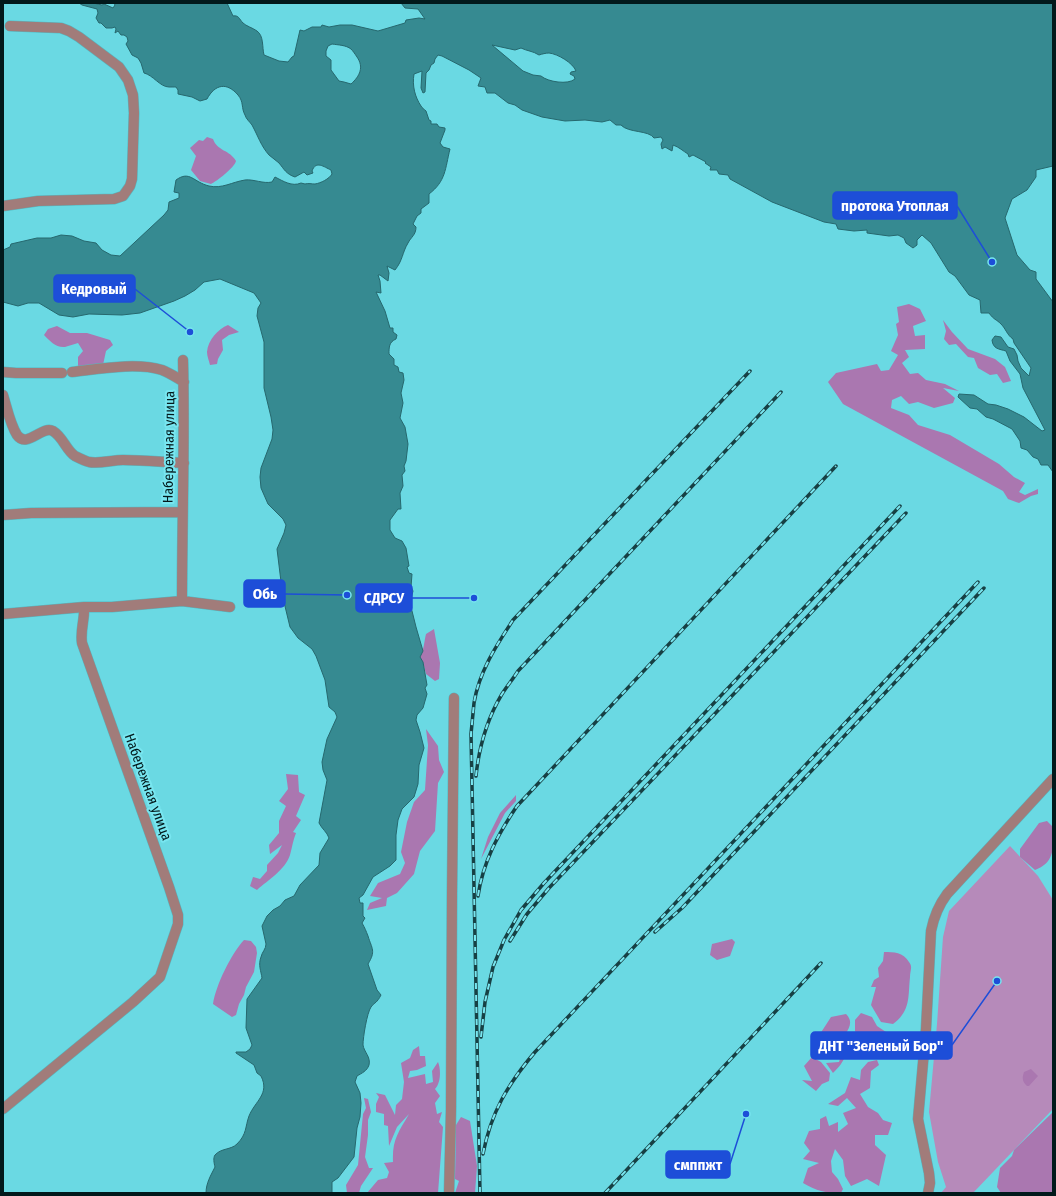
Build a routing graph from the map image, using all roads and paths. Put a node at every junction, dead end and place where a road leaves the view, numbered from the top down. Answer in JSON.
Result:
{"nodes":[{"id":1,"x":10,"y":26,"type":"dead end"},
{"id":2,"x":3,"y":206,"type":"edge"},
{"id":3,"x":183,"y":360,"type":"dead end"},
{"id":4,"x":3,"y":372,"type":"edge"},
{"id":5,"x":16,"y":373,"type":"junction"},
{"id":6,"x":3,"y":377,"type":"edge"},
{"id":7,"x":184,"y":382,"type":"junction"},
{"id":8,"x":3,"y":395,"type":"edge"},
{"id":9,"x":184,"y":463,"type":"junction"},
{"id":10,"x":182,"y":512,"type":"junction"},
{"id":11,"x":3,"y":515,"type":"edge"},
{"id":12,"x":182,"y":602,"type":"junction"},
{"id":13,"x":230,"y":606,"type":"dead end"},
{"id":14,"x":84,"y":607,"type":"junction"},
{"id":15,"x":3,"y":614,"type":"edge"},
{"id":16,"x":454,"y":698,"type":"dead end"},
{"id":17,"x":1053,"y":779,"type":"edge"},
{"id":18,"x":3,"y":1108,"type":"edge"},
{"id":19,"x":449,"y":1193,"type":"edge"},
{"id":20,"x":928,"y":1193,"type":"edge"}],
"edges":[{"from":1,"to":2,"type":"street"},
{"from":3,"to":7,"type":"street","name":"Набережная улица"},
{"from":4,"to":5,"type":"street","name":"Набережная улица"},
{"from":5,"to":6,"type":"street"},
{"from":5,"to":7,"type":"street","name":"Набережная улица"},
{"from":7,"to":9,"type":"street","name":"Набережная улица"},
{"from":8,"to":9,"type":"street"},
{"from":9,"to":10,"type":"street","name":"Набережная улица"},
{"from":10,"to":11,"type":"street","name":"Набережная улица"},
{"from":10,"to":12,"type":"street","name":"Набережная улица"},
{"from":12,"to":13,"type":"street"},
{"from":12,"to":14,"type":"street"},
{"from":14,"to":15,"type":"street"},
{"from":14,"to":18,"type":"street","name":"Набережная улица"},
{"from":16,"to":19,"type":"street"},
{"from":17,"to":20,"type":"street"}]}
